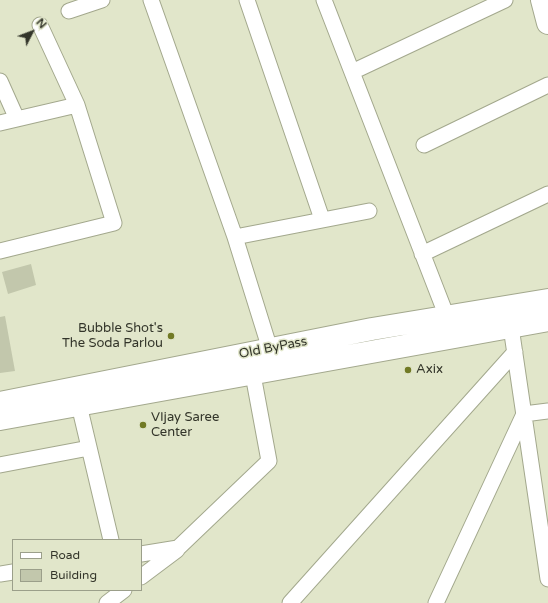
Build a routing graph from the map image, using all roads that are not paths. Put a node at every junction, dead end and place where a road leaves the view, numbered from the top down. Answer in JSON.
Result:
{"nodes":[{"id":1,"x":102,"y":0,"type":"edge"},
{"id":2,"x":151,"y":0,"type":"edge"},
{"id":3,"x":247,"y":0,"type":"edge"},
{"id":4,"x":324,"y":0,"type":"edge"},
{"id":5,"x":505,"y":0,"type":"edge"},
{"id":6,"x":544,"y":1,"type":"edge"},
{"id":7,"x":69,"y":11,"type":"dead end"},
{"id":8,"x":548,"y":23,"type":"edge"},
{"id":9,"x":40,"y":25,"type":"dead end"},
{"id":10,"x":352,"y":72,"type":"junction"},
{"id":11,"x":0,"y":81,"type":"edge"},
{"id":12,"x":548,"y":85,"type":"edge"},
{"id":13,"x":77,"y":105,"type":"junction"},
{"id":14,"x":17,"y":119,"type":"junction"},
{"id":15,"x":0,"y":123,"type":"edge"},
{"id":16,"x":424,"y":145,"type":"dead end"},
{"id":17,"x":548,"y":194,"type":"edge"},
{"id":18,"x":369,"y":211,"type":"dead end"},
{"id":19,"x":322,"y":219,"type":"junction"},
{"id":20,"x":235,"y":237,"type":"junction"},
{"id":21,"x":0,"y":251,"type":"edge"},
{"id":22,"x":422,"y":254,"type":"junction"},
{"id":23,"x":548,"y":300,"type":"edge"},
{"id":24,"x":447,"y":317,"type":"junction"},
{"id":25,"x":548,"y":320,"type":"edge"},
{"id":26,"x":511,"y":327,"type":"junction"},
{"id":27,"x":515,"y":352,"type":"junction"},
{"id":28,"x":273,"y":359,"type":"junction"},
{"id":29,"x":251,"y":363,"type":"junction"},
{"id":30,"x":0,"y":403,"type":"edge"},
{"id":31,"x":79,"y":405,"type":"junction"},
{"id":32,"x":548,"y":411,"type":"edge"},
{"id":33,"x":524,"y":414,"type":"junction"},
{"id":34,"x":0,"y":419,"type":"edge"},
{"id":35,"x":89,"y":448,"type":"junction"},
{"id":36,"x":0,"y":465,"type":"edge"},
{"id":37,"x":111,"y":539,"type":"edge"},
{"id":38,"x":178,"y":548,"type":"junction"},
{"id":39,"x":142,"y":554,"type":"edge"},
{"id":40,"x":12,"y":572,"type":"edge"},
{"id":41,"x":0,"y":574,"type":"edge"},
{"id":42,"x":142,"y":576,"type":"edge"},
{"id":43,"x":548,"y":579,"type":"edge"},
{"id":44,"x":123,"y":591,"type":"edge"},
{"id":45,"x":107,"y":603,"type":"edge"},
{"id":46,"x":290,"y":603,"type":"edge"},
{"id":47,"x":436,"y":603,"type":"edge"}],
"edges":[{"from":1,"to":7,"type":"street"},
{"from":2,"to":20,"type":"street"},
{"from":3,"to":19,"type":"street"},
{"from":4,"to":10,"type":"street"},
{"from":5,"to":10,"type":"street"},
{"from":6,"to":8,"type":"main road"},
{"from":9,"to":13,"type":"street"},
{"from":10,"to":22,"type":"street"},
{"from":11,"to":14,"type":"street"},
{"from":12,"to":16,"type":"street"},
{"from":13,"to":14,"type":"street"},
{"from":13,"to":21,"type":"street"},
{"from":14,"to":15,"type":"street"},
{"from":17,"to":22,"type":"street"},
{"from":18,"to":19,"type":"street"},
{"from":19,"to":20,"type":"street"},
{"from":20,"to":28,"type":"street"},
{"from":22,"to":24,"type":"street"},
{"from":23,"to":24,"type":"main road","name":"Old ByPass"},
{"from":24,"to":28,"type":"main road","name":"Old ByPass"},
{"from":25,"to":26,"type":"main road","name":"Old ByPass"},
{"from":26,"to":27,"type":"street"},
{"from":26,"to":28,"type":"main road","name":"Old ByPass"},
{"from":27,"to":33,"type":"street"},
{"from":27,"to":46,"type":"street"},
{"from":28,"to":29,"type":"main road","name":"Old ByPass"},
{"from":29,"to":30,"type":"main road","name":"Old ByPass"},
{"from":29,"to":31,"type":"main road","name":"Old ByPass"},
{"from":29,"to":38,"type":"street"},
{"from":31,"to":34,"type":"main road","name":"Old ByPass"},
{"from":31,"to":35,"type":"street"},
{"from":32,"to":33,"type":"street"},
{"from":33,"to":43,"type":"street"},
{"from":33,"to":47,"type":"street"},
{"from":35,"to":36,"type":"street"},
{"from":35,"to":37,"type":"street"},
{"from":38,"to":39,"type":"street"},
{"from":38,"to":42,"type":"street"},
{"from":40,"to":41,"type":"street"},
{"from":44,"to":45,"type":"street"}]}
